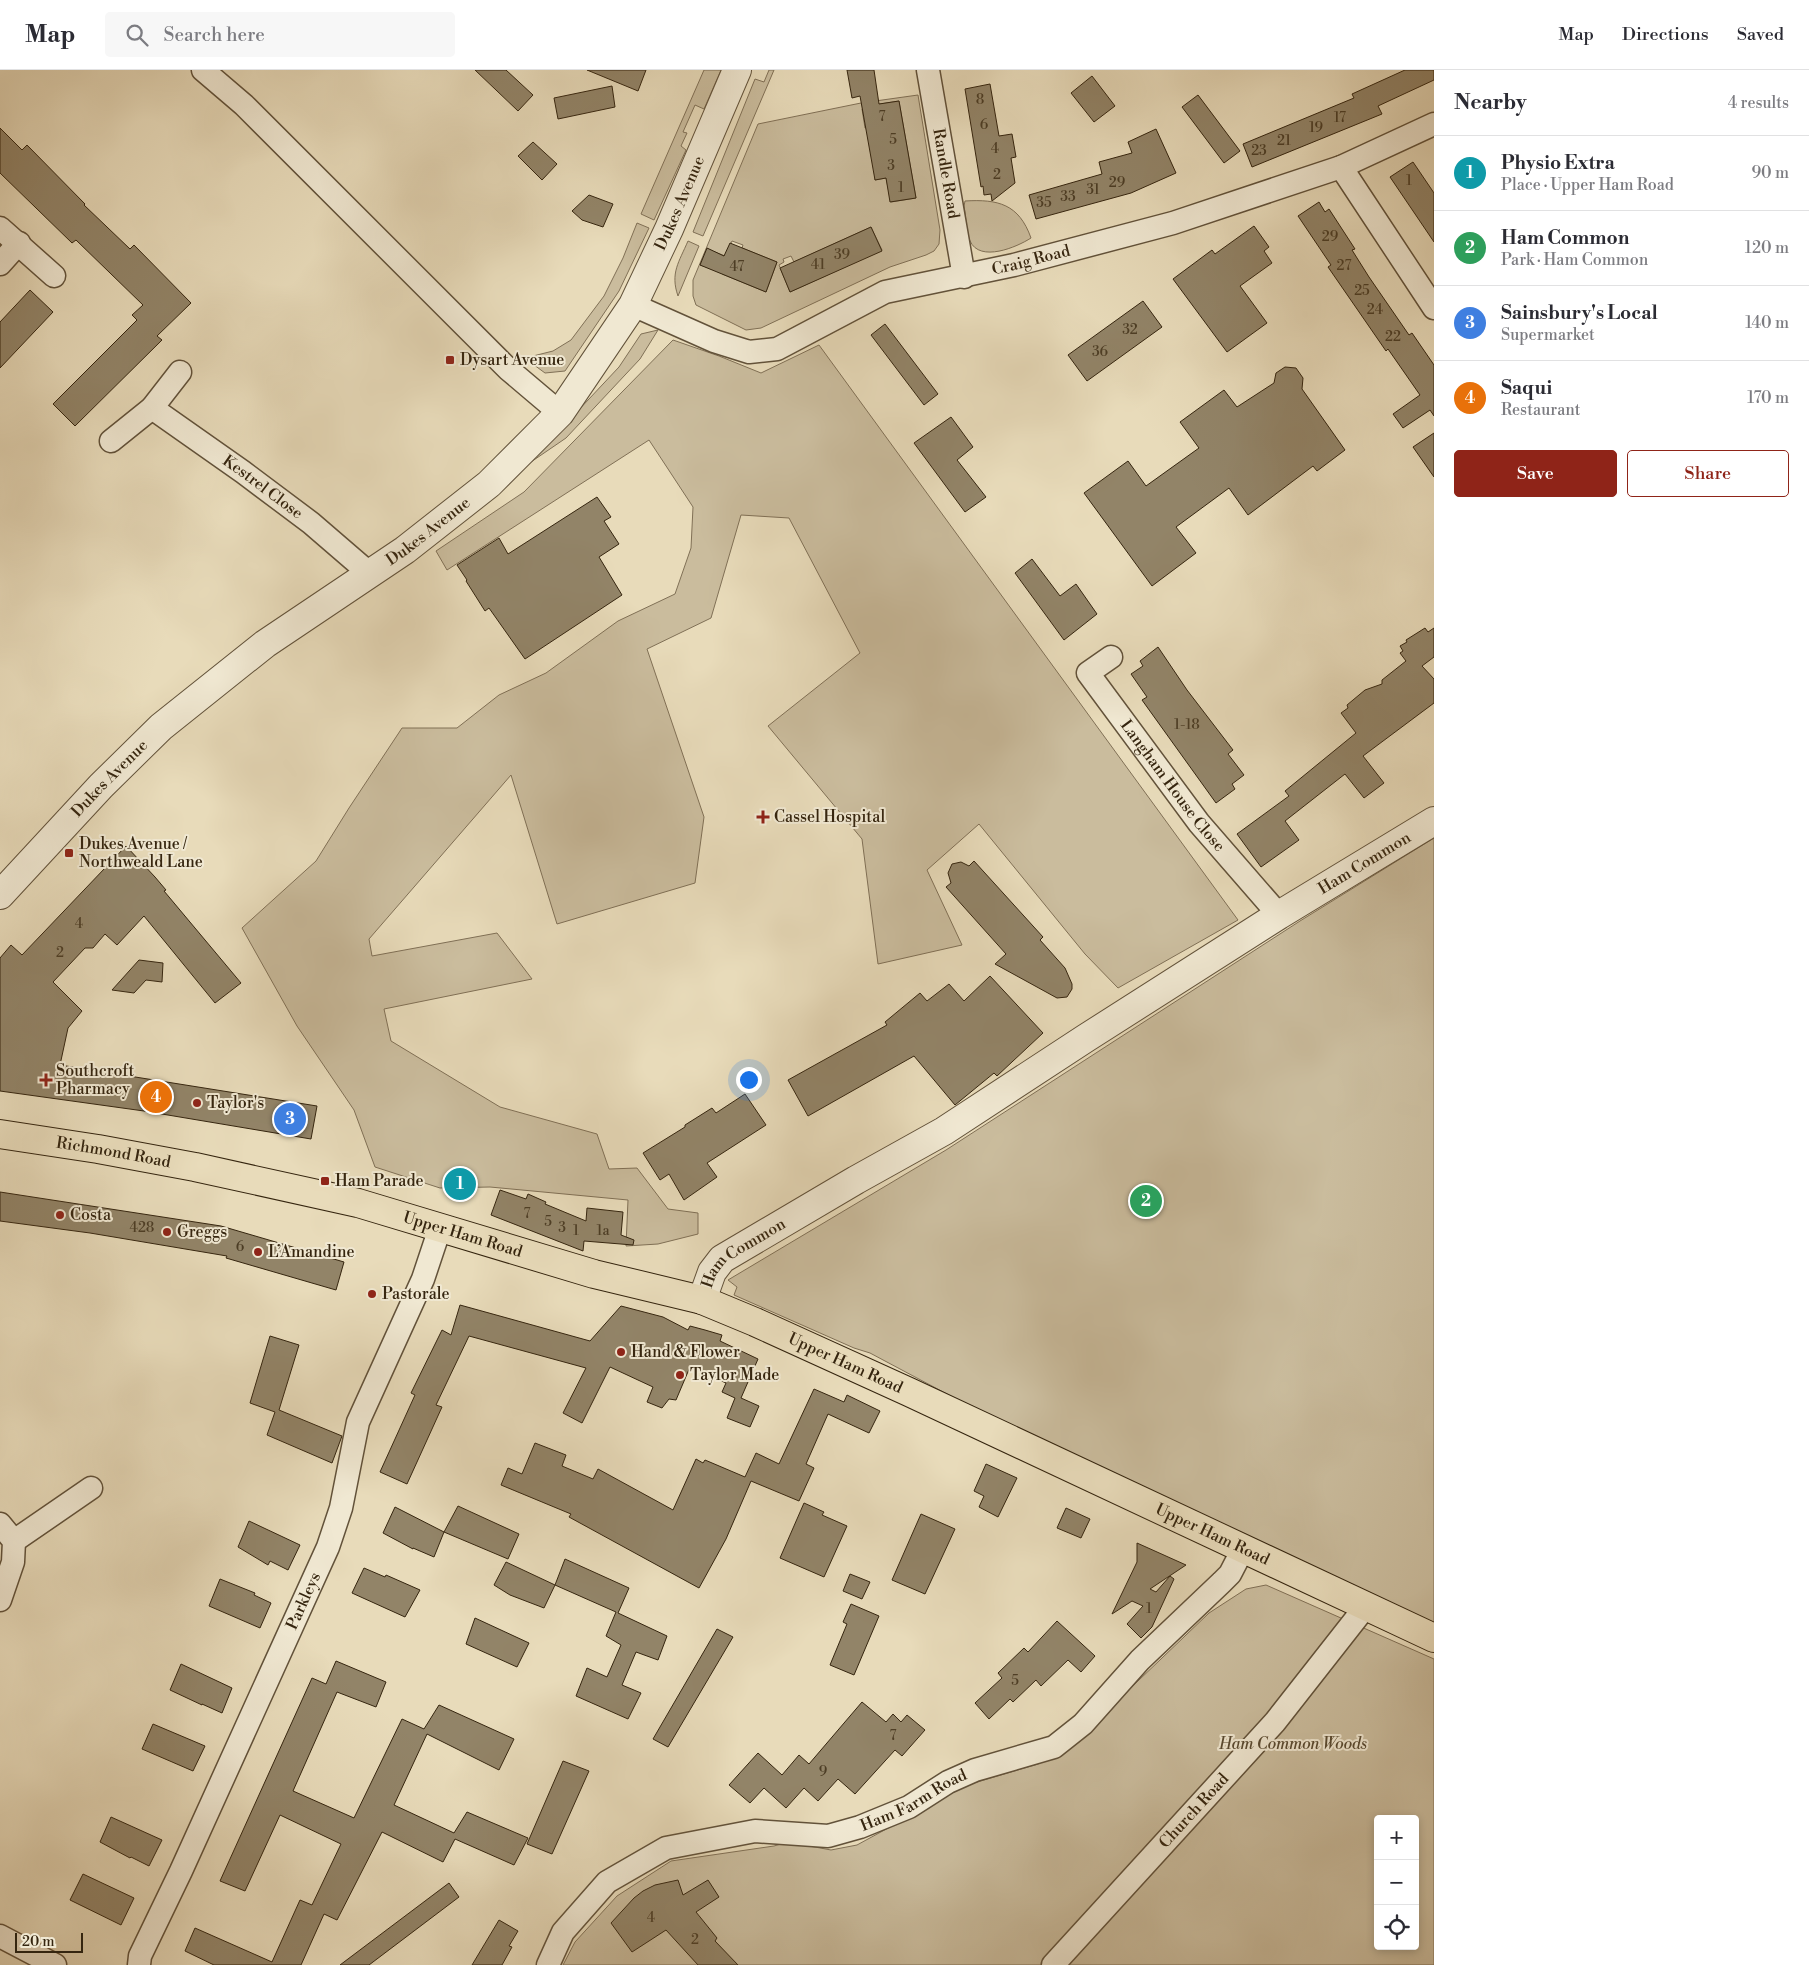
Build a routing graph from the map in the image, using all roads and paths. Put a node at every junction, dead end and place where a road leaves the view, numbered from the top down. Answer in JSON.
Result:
{"nodes":[{"id":1,"x":203,"y":70,"type":"edge"},
{"id":2,"x":737,"y":70,"type":"edge"},
{"id":3,"x":928,"y":70,"type":"edge"},
{"id":4,"x":1434,"y":124,"type":"edge"},
{"id":5,"x":1342,"y":167,"type":"junction"},
{"id":6,"x":0,"y":228,"type":"edge"},
{"id":7,"x":19,"y":243,"type":"junction"},
{"id":8,"x":0,"y":264,"type":"edge"},
{"id":9,"x":54,"y":276,"type":"dead end"},
{"id":10,"x":964,"y":277,"type":"junction"},
{"id":11,"x":633,"y":305,"type":"junction"},
{"id":12,"x":1434,"y":308,"type":"edge"},
{"id":13,"x":180,"y":372,"type":"dead end"},
{"id":14,"x":152,"y":408,"type":"junction"},
{"id":15,"x":560,"y":413,"type":"junction"},
{"id":16,"x":111,"y":441,"type":"dead end"},
{"id":17,"x":369,"y":573,"type":"junction"},
{"id":18,"x":1112,"y":657,"type":"dead end"},
{"id":19,"x":1434,"y":822,"type":"edge"},
{"id":20,"x":0,"y":895,"type":"edge"},
{"id":21,"x":1279,"y":915,"type":"junction"},
{"id":22,"x":0,"y":1134,"type":"edge"},
{"id":23,"x":226,"y":1173,"type":"joint"},
{"id":24,"x":440,"y":1228,"type":"junction"},
{"id":25,"x":702,"y":1300,"type":"junction"},
{"id":26,"x":91,"y":1488,"type":"dead end"},
{"id":27,"x":0,"y":1524,"type":"edge"},
{"id":28,"x":14,"y":1541,"type":"junction"},
{"id":29,"x":1243,"y":1549,"type":"junction"},
{"id":30,"x":0,"y":1600,"type":"edge"},
{"id":31,"x":1366,"y":1606,"type":"junction"},
{"id":32,"x":1434,"y":1638,"type":"edge"},
{"id":33,"x":0,"y":1936,"type":"edge"},
{"id":34,"x":55,"y":1965,"type":"edge"},
{"id":35,"x":139,"y":1965,"type":"edge"},
{"id":36,"x":548,"y":1965,"type":"edge"},
{"id":37,"x":1053,"y":1965,"type":"edge"}],
"edges":[{"from":1,"to":15,"type":"street"},
{"from":2,"to":11,"type":"street","name":"Dukes Avenue"},
{"from":3,"to":10,"type":"street","name":"Randle Road"},
{"from":4,"to":5,"type":"street","name":"Craig Road"},
{"from":5,"to":10,"type":"street","name":"Craig Road"},
{"from":5,"to":12,"type":"street"},
{"from":6,"to":7,"type":"street"},
{"from":7,"to":8,"type":"street"},
{"from":7,"to":9,"type":"street"},
{"from":10,"to":11,"type":"street","name":"Craig Road"},
{"from":11,"to":15,"type":"street","name":"Dukes Avenue"},
{"from":13,"to":14,"type":"street"},
{"from":14,"to":16,"type":"street"},
{"from":14,"to":17,"type":"street","name":"Kestrel Close"},
{"from":15,"to":17,"type":"street","name":"Dukes Avenue"},
{"from":17,"to":20,"type":"street","name":"Dukes Avenue"},
{"from":18,"to":21,"type":"street","name":"Langham House Close"},
{"from":19,"to":21,"type":"street","name":"Ham Common"},
{"from":21,"to":25,"type":"street","name":"Ham Common"},
{"from":22,"to":23,"type":"main road","name":"Richmond Road"},
{"from":23,"to":24,"type":"main road","name":"Upper Ham Road"},
{"from":24,"to":25,"type":"main road","name":"Upper Ham Road"},
{"from":24,"to":35,"type":"street","name":"Parkleys"},
{"from":25,"to":29,"type":"main road","name":"Upper Ham Road"},
{"from":26,"to":28,"type":"street"},
{"from":27,"to":28,"type":"street"},
{"from":28,"to":30,"type":"street"},
{"from":29,"to":31,"type":"main road","name":"Upper Ham Road"},
{"from":29,"to":36,"type":"street","name":"Ham Farm Road"},
{"from":31,"to":32,"type":"main road","name":"Upper Ham Road"},
{"from":31,"to":37,"type":"street","name":"Church Road"},
{"from":33,"to":34,"type":"street"}]}
